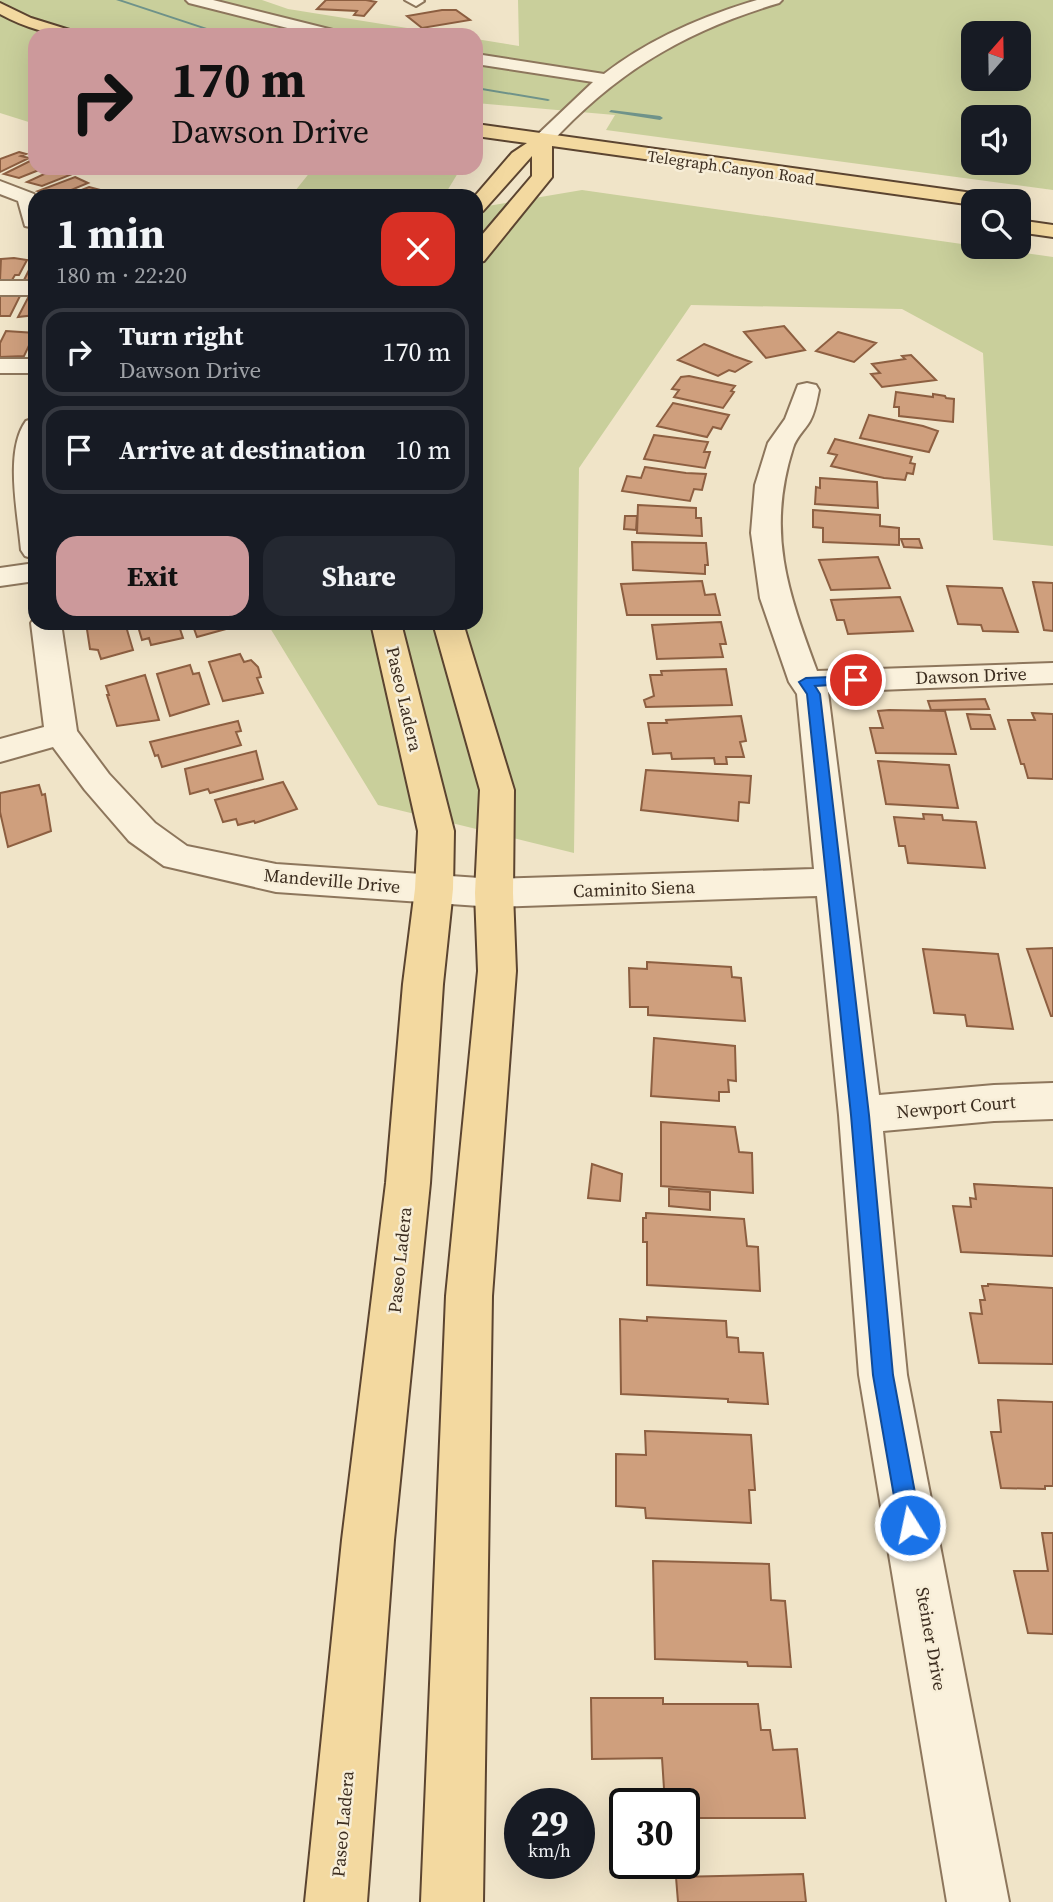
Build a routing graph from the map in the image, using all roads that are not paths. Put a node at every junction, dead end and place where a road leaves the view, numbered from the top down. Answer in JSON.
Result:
{"nodes":[{"id":1,"x":194,"y":0,"type":"edge"},
{"id":2,"x":774,"y":0,"type":"edge"},
{"id":3,"x":221,"y":3,"type":"edge"},
{"id":4,"x":0,"y":8,"type":"edge"},
{"id":5,"x":48,"y":28,"type":"edge"},
{"id":6,"x":310,"y":28,"type":"edge"},
{"id":7,"x":483,"y":60,"type":"edge"},
{"id":8,"x":605,"y":79,"type":"junction"},
{"id":9,"x":483,"y":132,"type":"edge"},
{"id":10,"x":492,"y":153,"type":"dead end"},
{"id":11,"x":546,"y":155,"type":"junction"},
{"id":12,"x":519,"y":157,"type":"junction"},
{"id":13,"x":0,"y":187,"type":"edge"},
{"id":14,"x":961,"y":198,"type":"edge"},
{"id":15,"x":483,"y":199,"type":"edge"},
{"id":16,"x":28,"y":201,"type":"edge"},
{"id":17,"x":1031,"y":228,"type":"edge"},
{"id":18,"x":1053,"y":231,"type":"edge"},
{"id":19,"x":483,"y":248,"type":"edge"},
{"id":20,"x":0,"y":288,"type":"edge"},
{"id":21,"x":28,"y":288,"type":"edge"},
{"id":22,"x":0,"y":366,"type":"edge"},
{"id":23,"x":28,"y":366,"type":"edge"},
{"id":24,"x":807,"y":390,"type":"dead end"},
{"id":25,"x":26,"y":442,"type":"edge"},
{"id":26,"x":28,"y":465,"type":"edge"},
{"id":27,"x":28,"y":573,"type":"edge"},
{"id":28,"x":0,"y":577,"type":"edge"},
{"id":29,"x":47,"y":630,"type":"edge"},
{"id":30,"x":388,"y":630,"type":"edge"},
{"id":31,"x":450,"y":630,"type":"edge"},
{"id":32,"x":1053,"y":674,"type":"edge"},
{"id":33,"x":806,"y":682,"type":"junction"},
{"id":34,"x":61,"y":733,"type":"junction"},
{"id":35,"x":0,"y":751,"type":"edge"},
{"id":36,"x":834,"y":882,"type":"junction"},
{"id":37,"x":434,"y":889,"type":"junction"},
{"id":38,"x":494,"y":893,"type":"junction"},
{"id":39,"x":1053,"y":1101,"type":"edge"},
{"id":40,"x":860,"y":1115,"type":"junction"},
{"id":41,"x":336,"y":1902,"type":"edge"},
{"id":42,"x":452,"y":1902,"type":"edge"},
{"id":43,"x":978,"y":1902,"type":"edge"}],
"edges":[{"from":1,"to":3,"type":"street"},
{"from":2,"to":8,"type":"street"},
{"from":3,"to":6,"type":"street"},
{"from":4,"to":5,"type":"main road"},
{"from":7,"to":8,"type":"street"},
{"from":8,"to":11,"type":"street"},
{"from":9,"to":11,"type":"main road","name":"Telegraph Canyon Road"},
{"from":10,"to":12,"type":"main road","name":"Telegraph Canyon Road"},
{"from":11,"to":12,"type":"main road","name":"Telegraph Canyon Road"},
{"from":11,"to":14,"type":"main road","name":"Telegraph Canyon Road"},
{"from":11,"to":19,"type":"main road"},
{"from":12,"to":15,"type":"main road"},
{"from":13,"to":16,"type":"street"},
{"from":17,"to":18,"type":"main road"},
{"from":20,"to":21,"type":"street"},
{"from":22,"to":23,"type":"street"},
{"from":24,"to":33,"type":"street","name":"Steiner Drive"},
{"from":25,"to":26,"type":"street"},
{"from":27,"to":28,"type":"street"},
{"from":29,"to":34,"type":"street","name":"Mandeville Drive"},
{"from":30,"to":37,"type":"main road","name":"Paseo Ladera"},
{"from":31,"to":38,"type":"main road"},
{"from":32,"to":33,"type":"street","name":"Dawson Drive"},
{"from":33,"to":36,"type":"street","name":"Steiner Drive"},
{"from":34,"to":35,"type":"street"},
{"from":34,"to":37,"type":"street","name":"Mandeville Drive"},
{"from":36,"to":38,"type":"street","name":"Caminito Siena"},
{"from":36,"to":40,"type":"street","name":"Steiner Drive"},
{"from":37,"to":38,"type":"street","name":"Caminito Siena"},
{"from":37,"to":41,"type":"main road","name":"Paseo Ladera"},
{"from":38,"to":42,"type":"main road"},
{"from":39,"to":40,"type":"street","name":"Newport Court"},
{"from":40,"to":43,"type":"street","name":"Steiner Drive"}]}
